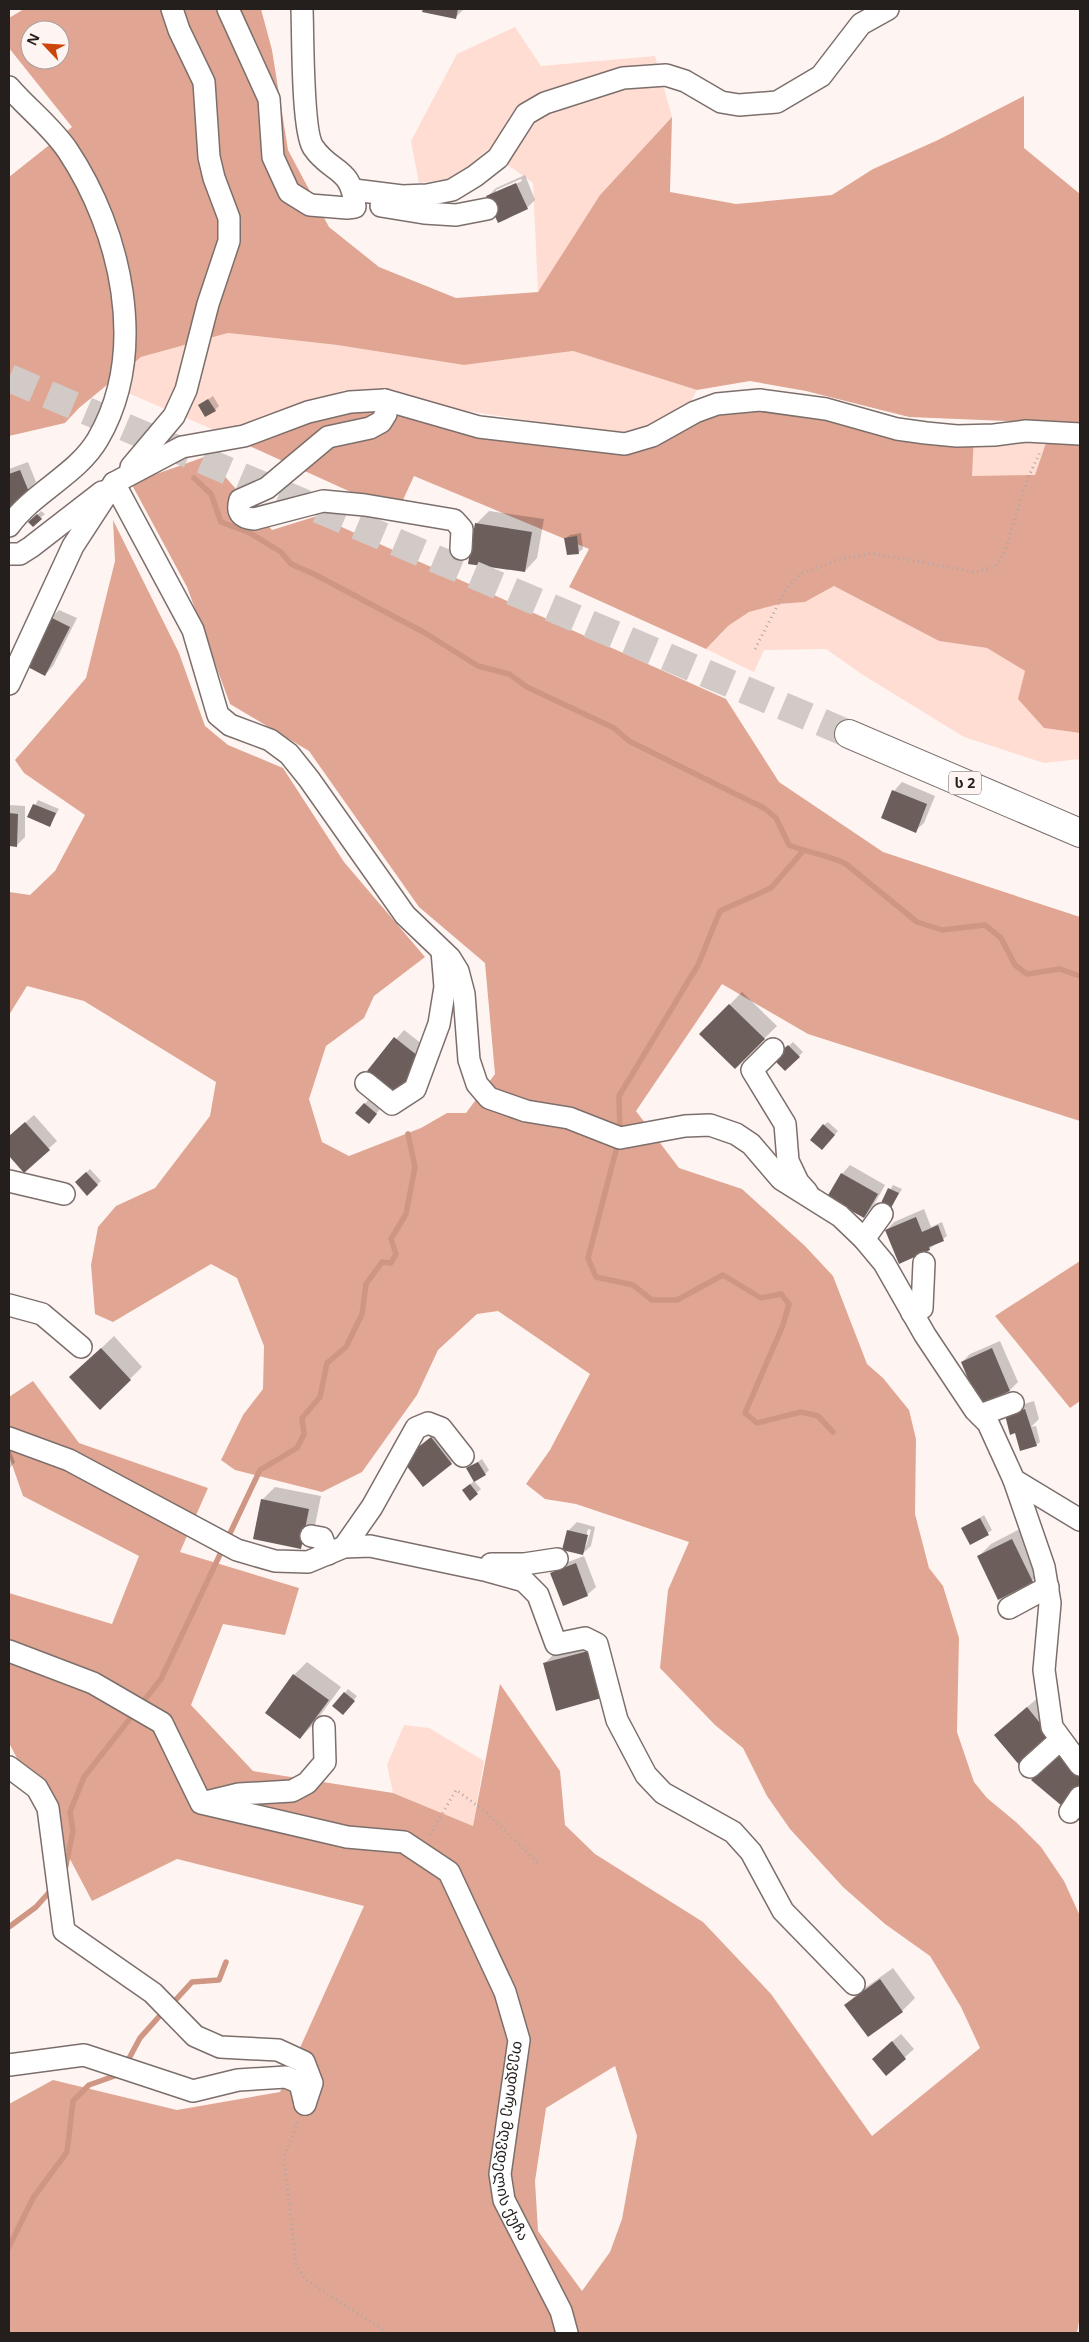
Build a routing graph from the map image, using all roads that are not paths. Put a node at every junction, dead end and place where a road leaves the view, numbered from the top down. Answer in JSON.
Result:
{"nodes":[{"id":1,"x":172,"y":9,"type":"edge"},
{"id":2,"x":228,"y":9,"type":"edge"},
{"id":3,"x":302,"y":9,"type":"edge"},
{"id":4,"x":888,"y":9,"type":"edge"},
{"id":5,"x":9,"y":87,"type":"edge"},
{"id":6,"x":354,"y":198,"type":"junction"},
{"id":7,"x":487,"y":209,"type":"dead end"},
{"id":8,"x":385,"y":400,"type":"junction"},
{"id":9,"x":1080,"y":434,"type":"edge"},
{"id":10,"x":66,"y":473,"type":"junction"},
{"id":11,"x":32,"y":481,"type":"dead end"},
{"id":12,"x":114,"y":483,"type":"junction"},
{"id":13,"x":9,"y":526,"type":"edge"},
{"id":14,"x":461,"y":549,"type":"dead end"},
{"id":15,"x":9,"y":556,"type":"edge"},
{"id":16,"x":9,"y":684,"type":"edge"},
{"id":17,"x":849,"y":734,"type":"tunnel mouth"},
{"id":18,"x":1080,"y":834,"type":"edge"},
{"id":19,"x":442,"y":951,"type":"junction"},
{"id":20,"x":773,"y":1049,"type":"dead end"},
{"id":21,"x":366,"y":1084,"type":"dead end"},
{"id":22,"x":9,"y":1181,"type":"edge"},
{"id":23,"x":64,"y":1194,"type":"dead end"},
{"id":24,"x":814,"y":1200,"type":"junction"},
{"id":25,"x":882,"y":1214,"type":"dead end"},
{"id":26,"x":864,"y":1239,"type":"junction"},
{"id":27,"x":924,"y":1263,"type":"dead end"},
{"id":28,"x":9,"y":1306,"type":"edge"},
{"id":29,"x":912,"y":1313,"type":"junction"},
{"id":30,"x":81,"y":1347,"type":"dead end"},
{"id":31,"x":1013,"y":1403,"type":"dead end"},
{"id":32,"x":980,"y":1415,"type":"junction"},
{"id":33,"x":9,"y":1438,"type":"edge"},
{"id":34,"x":463,"y":1456,"type":"dead end"},
{"id":35,"x":1014,"y":1480,"type":"junction"},
{"id":36,"x":1080,"y":1520,"type":"edge"},
{"id":37,"x":311,"y":1536,"type":"dead end"},
{"id":38,"x":336,"y":1551,"type":"junction"},
{"id":39,"x":557,"y":1559,"type":"dead end"},
{"id":40,"x":484,"y":1570,"type":"junction"},
{"id":41,"x":1048,"y":1588,"type":"junction"},
{"id":42,"x":1009,"y":1608,"type":"dead end"},
{"id":43,"x":9,"y":1651,"type":"edge"},
{"id":44,"x":324,"y":1727,"type":"dead end"},
{"id":45,"x":1060,"y":1740,"type":"junction"},
{"id":46,"x":1080,"y":1765,"type":"edge"},
{"id":47,"x":9,"y":1767,"type":"edge"},
{"id":48,"x":1030,"y":1767,"type":"dead end"},
{"id":49,"x":201,"y":1803,"type":"junction"},
{"id":50,"x":854,"y":1984,"type":"dead end"},
{"id":51,"x":9,"y":2065,"type":"edge"},
{"id":52,"x":567,"y":2333,"type":"edge"}],
"edges":[{"from":1,"to":12,"type":"street"},
{"from":2,"to":6,"type":"street"},
{"from":3,"to":6,"type":"street"},
{"from":4,"to":6,"type":"street"},
{"from":5,"to":10,"type":"street"},
{"from":6,"to":7,"type":"street"},
{"from":8,"to":9,"type":"street"},
{"from":8,"to":12,"type":"street"},
{"from":8,"to":14,"type":"street"},
{"from":10,"to":11,"type":"street"},
{"from":10,"to":13,"type":"street"},
{"from":12,"to":15,"type":"street"},
{"from":12,"to":16,"type":"street"},
{"from":12,"to":19,"type":"street"},
{"from":17,"to":18,"type":"highway","number":"ს 2"},
{"from":19,"to":21,"type":"street"},
{"from":19,"to":24,"type":"street"},
{"from":20,"to":24,"type":"street"},
{"from":22,"to":23,"type":"street"},
{"from":24,"to":26,"type":"street"},
{"from":25,"to":26,"type":"street"},
{"from":26,"to":29,"type":"street"},
{"from":27,"to":29,"type":"street"},
{"from":28,"to":30,"type":"street"},
{"from":29,"to":32,"type":"street"},
{"from":31,"to":32,"type":"street"},
{"from":32,"to":35,"type":"street"},
{"from":33,"to":38,"type":"street"},
{"from":34,"to":38,"type":"street"},
{"from":35,"to":36,"type":"street"},
{"from":35,"to":41,"type":"street"},
{"from":37,"to":38,"type":"street"},
{"from":38,"to":40,"type":"street"},
{"from":39,"to":40,"type":"street"},
{"from":40,"to":50,"type":"street"},
{"from":41,"to":42,"type":"street"},
{"from":41,"to":45,"type":"street"},
{"from":43,"to":49,"type":"street"},
{"from":44,"to":49,"type":"street"},
{"from":45,"to":46,"type":"street"},
{"from":45,"to":48,"type":"street"},
{"from":47,"to":51,"type":"street"},
{"from":49,"to":52,"type":"street","name":"თევდორე მღვდელის ქუჩა"}]}
